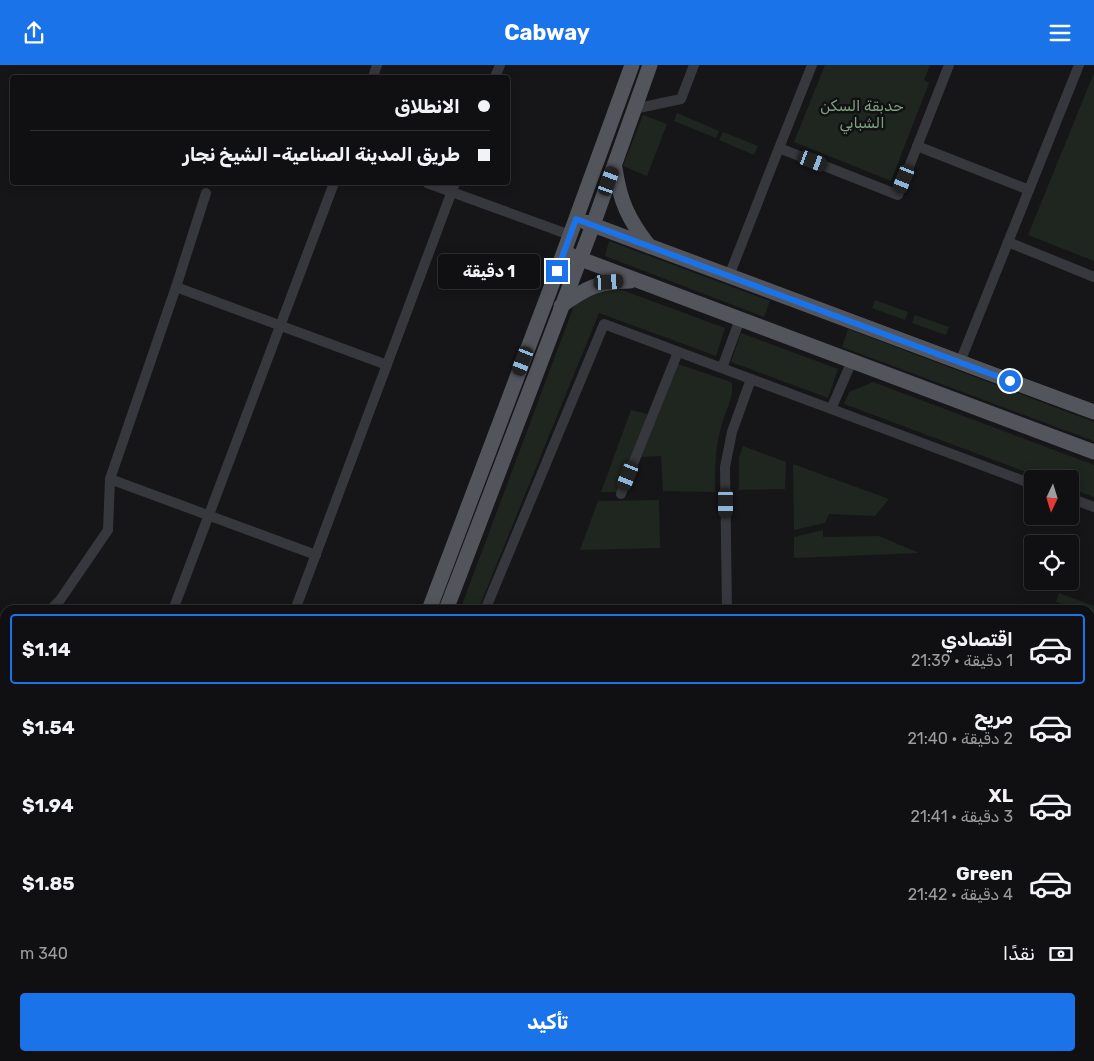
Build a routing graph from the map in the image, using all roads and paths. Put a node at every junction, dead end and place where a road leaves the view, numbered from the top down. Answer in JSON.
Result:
{"nodes":[{"id":1,"x":632,"y":65,"type":"edge"},
{"id":2,"x":650,"y":65,"type":"edge"},
{"id":3,"x":694,"y":65,"type":"edge"},
{"id":4,"x":812,"y":65,"type":"edge"},
{"id":5,"x":949,"y":65,"type":"edge"},
{"id":6,"x":1079,"y":65,"type":"edge"},
{"id":7,"x":634,"y":109,"type":"junction"},
{"id":8,"x":917,"y":146,"type":"junction"},
{"id":9,"x":779,"y":148,"type":"junction"},
{"id":10,"x":614,"y":166,"type":"junction"},
{"id":11,"x":333,"y":185,"type":"edge"},
{"id":12,"x":440,"y":185,"type":"edge"},
{"id":13,"x":454,"y":187,"type":"edge"},
{"id":14,"x":1029,"y":190,"type":"junction"},
{"id":15,"x":206,"y":193,"type":"dead end"},
{"id":16,"x":576,"y":219,"type":"junction"},
{"id":17,"x":593,"y":225,"type":"junction"},
{"id":18,"x":570,"y":235,"type":"junction"},
{"id":19,"x":1008,"y":242,"type":"junction"},
{"id":20,"x":650,"y":246,"type":"junction"},
{"id":21,"x":563,"y":253,"type":"junction"},
{"id":22,"x":579,"y":259,"type":"junction"},
{"id":23,"x":729,"y":276,"type":"junction"},
{"id":24,"x":1094,"y":277,"type":"edge"},
{"id":25,"x":637,"y":280,"type":"junction"},
{"id":26,"x":176,"y":287,"type":"junction"},
{"id":27,"x":561,"y":306,"type":"junction"},
{"id":28,"x":740,"y":319,"type":"junction"},
{"id":29,"x":279,"y":325,"type":"junction"},
{"id":30,"x":678,"y":352,"type":"junction"},
{"id":31,"x":852,"y":361,"type":"junction"},
{"id":32,"x":960,"y":362,"type":"junction"},
{"id":33,"x":387,"y":365,"type":"junction"},
{"id":34,"x":722,"y":368,"type":"junction"},
{"id":35,"x":750,"y":379,"type":"junction"},
{"id":36,"x":832,"y":409,"type":"junction"},
{"id":37,"x":1094,"y":412,"type":"edge"},
{"id":38,"x":1094,"y":452,"type":"edge"},
{"id":39,"x":110,"y":479,"type":"junction"},
{"id":40,"x":1024,"y":481,"type":"edge"},
{"id":41,"x":622,"y":494,"type":"dead end"},
{"id":42,"x":1079,"y":501,"type":"edge"},
{"id":43,"x":1094,"y":507,"type":"edge"},
{"id":44,"x":208,"y":515,"type":"junction"},
{"id":45,"x":316,"y":555,"type":"junction"},
{"id":46,"x":55,"y":605,"type":"edge"},
{"id":47,"x":175,"y":605,"type":"edge"},
{"id":48,"x":297,"y":605,"type":"edge"},
{"id":49,"x":431,"y":605,"type":"edge"},
{"id":50,"x":448,"y":605,"type":"edge"},
{"id":51,"x":487,"y":605,"type":"edge"},
{"id":52,"x":727,"y":605,"type":"edge"}],
"edges":[{"from":1,"to":16,"type":"main road"},
{"from":2,"to":7,"type":"main road"},
{"from":3,"to":7,"type":"street"},
{"from":4,"to":9,"type":"street"},
{"from":5,"to":8,"type":"street"},
{"from":6,"to":14,"type":"street"},
{"from":7,"to":10,"type":"main road"},
{"from":8,"to":9,"type":"street"},
{"from":8,"to":14,"type":"street"},
{"from":9,"to":23,"type":"street"},
{"from":10,"to":17,"type":"main road"},
{"from":10,"to":20,"type":"main road"},
{"from":11,"to":29,"type":"street"},
{"from":12,"to":13,"type":"street"},
{"from":13,"to":18,"type":"street"},
{"from":13,"to":33,"type":"street"},
{"from":14,"to":19,"type":"street"},
{"from":15,"to":26,"type":"street"},
{"from":16,"to":17,"type":"main road"},
{"from":16,"to":18,"type":"main road"},
{"from":17,"to":20,"type":"main road"},
{"from":17,"to":22,"type":"main road"},
{"from":18,"to":21,"type":"main road"},
{"from":19,"to":24,"type":"street"},
{"from":19,"to":32,"type":"street"},
{"from":20,"to":23,"type":"main road"},
{"from":21,"to":22,"type":"main road"},
{"from":21,"to":49,"type":"main road"},
{"from":22,"to":25,"type":"main road"},
{"from":22,"to":27,"type":"main road"},
{"from":23,"to":32,"type":"main road"},
{"from":25,"to":27,"type":"main road"},
{"from":25,"to":28,"type":"main road"},
{"from":26,"to":29,"type":"street"},
{"from":26,"to":39,"type":"street"},
{"from":27,"to":50,"type":"main road"},
{"from":28,"to":31,"type":"main road"},
{"from":28,"to":34,"type":"street"},
{"from":29,"to":33,"type":"street"},
{"from":29,"to":44,"type":"street"},
{"from":30,"to":34,"type":"street"},
{"from":30,"to":41,"type":"street"},
{"from":30,"to":51,"type":"street"},
{"from":31,"to":36,"type":"street"},
{"from":31,"to":38,"type":"main road"},
{"from":32,"to":37,"type":"main road"},
{"from":33,"to":45,"type":"street"},
{"from":34,"to":35,"type":"street"},
{"from":35,"to":36,"type":"street"},
{"from":35,"to":52,"type":"street"},
{"from":36,"to":40,"type":"street"},
{"from":39,"to":44,"type":"street"},
{"from":39,"to":46,"type":"street"},
{"from":42,"to":43,"type":"street"},
{"from":44,"to":45,"type":"street"},
{"from":44,"to":47,"type":"street"},
{"from":45,"to":48,"type":"street"}]}
